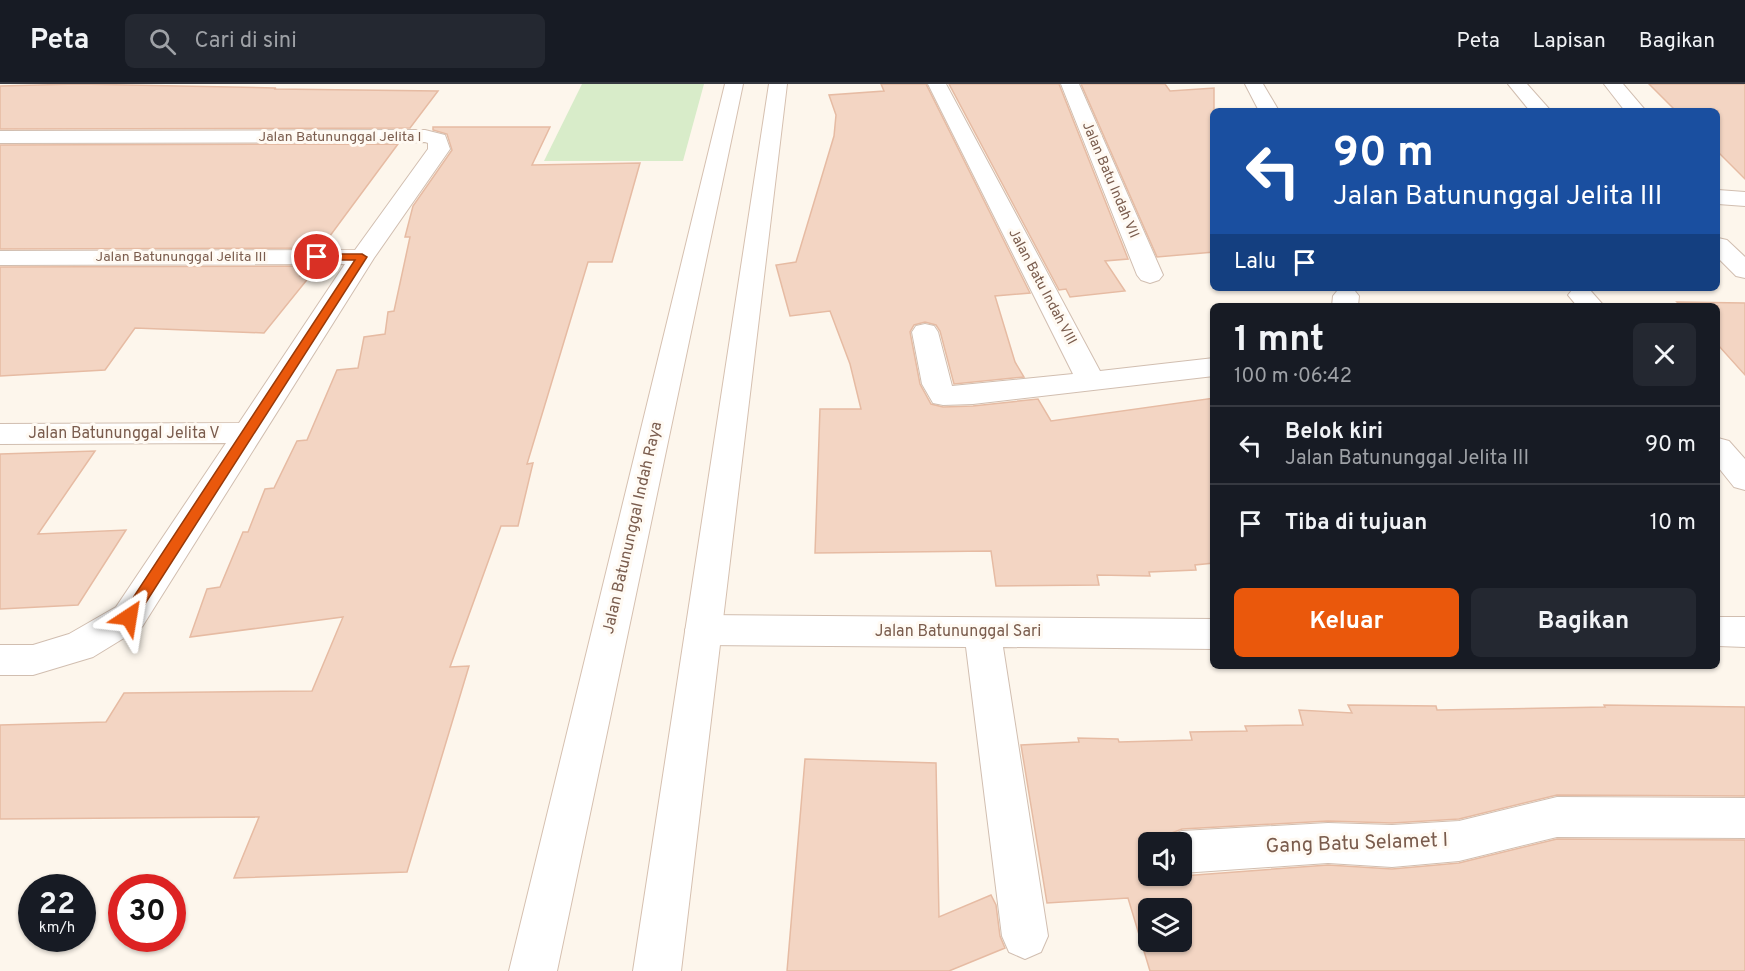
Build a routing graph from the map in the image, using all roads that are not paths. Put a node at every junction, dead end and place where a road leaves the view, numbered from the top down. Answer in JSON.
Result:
{"nodes":[{"id":1,"x":734,"y":84,"type":"edge"},
{"id":2,"x":778,"y":84,"type":"edge"},
{"id":3,"x":937,"y":84,"type":"edge"},
{"id":4,"x":1071,"y":84,"type":"edge"},
{"id":5,"x":1254,"y":84,"type":"edge"},
{"id":6,"x":1517,"y":84,"type":"edge"},
{"id":7,"x":1613,"y":84,"type":"edge"},
{"id":8,"x":1267,"y":108,"type":"edge"},
{"id":9,"x":1538,"y":108,"type":"edge"},
{"id":10,"x":1633,"y":108,"type":"edge"},
{"id":11,"x":0,"y":137,"type":"edge"},
{"id":12,"x":1720,"y":197,"type":"edge"},
{"id":13,"x":1745,"y":199,"type":"edge"},
{"id":14,"x":1720,"y":247,"type":"edge"},
{"id":15,"x":362,"y":257,"type":"junction"},
{"id":16,"x":0,"y":258,"type":"edge"},
{"id":17,"x":1745,"y":271,"type":"edge"},
{"id":18,"x":1150,"y":275,"type":"dead end"},
{"id":19,"x":925,"y":332,"type":"dead end"},
{"id":20,"x":1210,"y":367,"type":"edge"},
{"id":21,"x":1091,"y":381,"type":"junction"},
{"id":22,"x":247,"y":433,"type":"junction"},
{"id":23,"x":0,"y":434,"type":"edge"},
{"id":24,"x":1720,"y":450,"type":"edge"},
{"id":25,"x":1745,"y":479,"type":"edge"},
{"id":26,"x":703,"y":630,"type":"junction"},
{"id":27,"x":982,"y":632,"type":"junction"},
{"id":28,"x":1720,"y":632,"type":"edge"},
{"id":29,"x":1745,"y":632,"type":"edge"},
{"id":30,"x":1210,"y":634,"type":"edge"},
{"id":31,"x":0,"y":660,"type":"edge"},
{"id":32,"x":1745,"y":818,"type":"edge"},
{"id":33,"x":1192,"y":851,"type":"edge"},
{"id":34,"x":1025,"y":936,"type":"dead end"},
{"id":35,"x":532,"y":971,"type":"edge"},
{"id":36,"x":657,"y":971,"type":"edge"}],
"edges":[{"from":1,"to":35,"type":"street","name":"Jalan Batununggal Indah Raya"},
{"from":2,"to":26,"type":"street"},
{"from":3,"to":21,"type":"street","name":"Jalan Batu Indah VIII"},
{"from":4,"to":18,"type":"street","name":"Jalan Batu Indah VII"},
{"from":5,"to":8,"type":"street"},
{"from":6,"to":9,"type":"street"},
{"from":7,"to":10,"type":"street"},
{"from":11,"to":15,"type":"street","name":"Jalan Batununggal Jelita I"},
{"from":12,"to":13,"type":"street"},
{"from":14,"to":17,"type":"street"},
{"from":15,"to":16,"type":"street","name":"Jalan Batununggal Jelita III"},
{"from":15,"to":22,"type":"street","name":"Jalan Batununggal Jelita I"},
{"from":19,"to":21,"type":"street"},
{"from":20,"to":21,"type":"street"},
{"from":22,"to":23,"type":"street","name":"Jalan Batununggal Jelita V"},
{"from":22,"to":31,"type":"street","name":"Jalan Batununggal Jelita I"},
{"from":24,"to":25,"type":"street"},
{"from":26,"to":27,"type":"street","name":"Jalan Batununggal Sari"},
{"from":26,"to":36,"type":"street"},
{"from":27,"to":30,"type":"street","name":"Jalan Batununggal Sari"},
{"from":27,"to":34,"type":"street"},
{"from":28,"to":29,"type":"street"},
{"from":32,"to":33,"type":"street","name":"Gang Batu Selamet I"}]}
